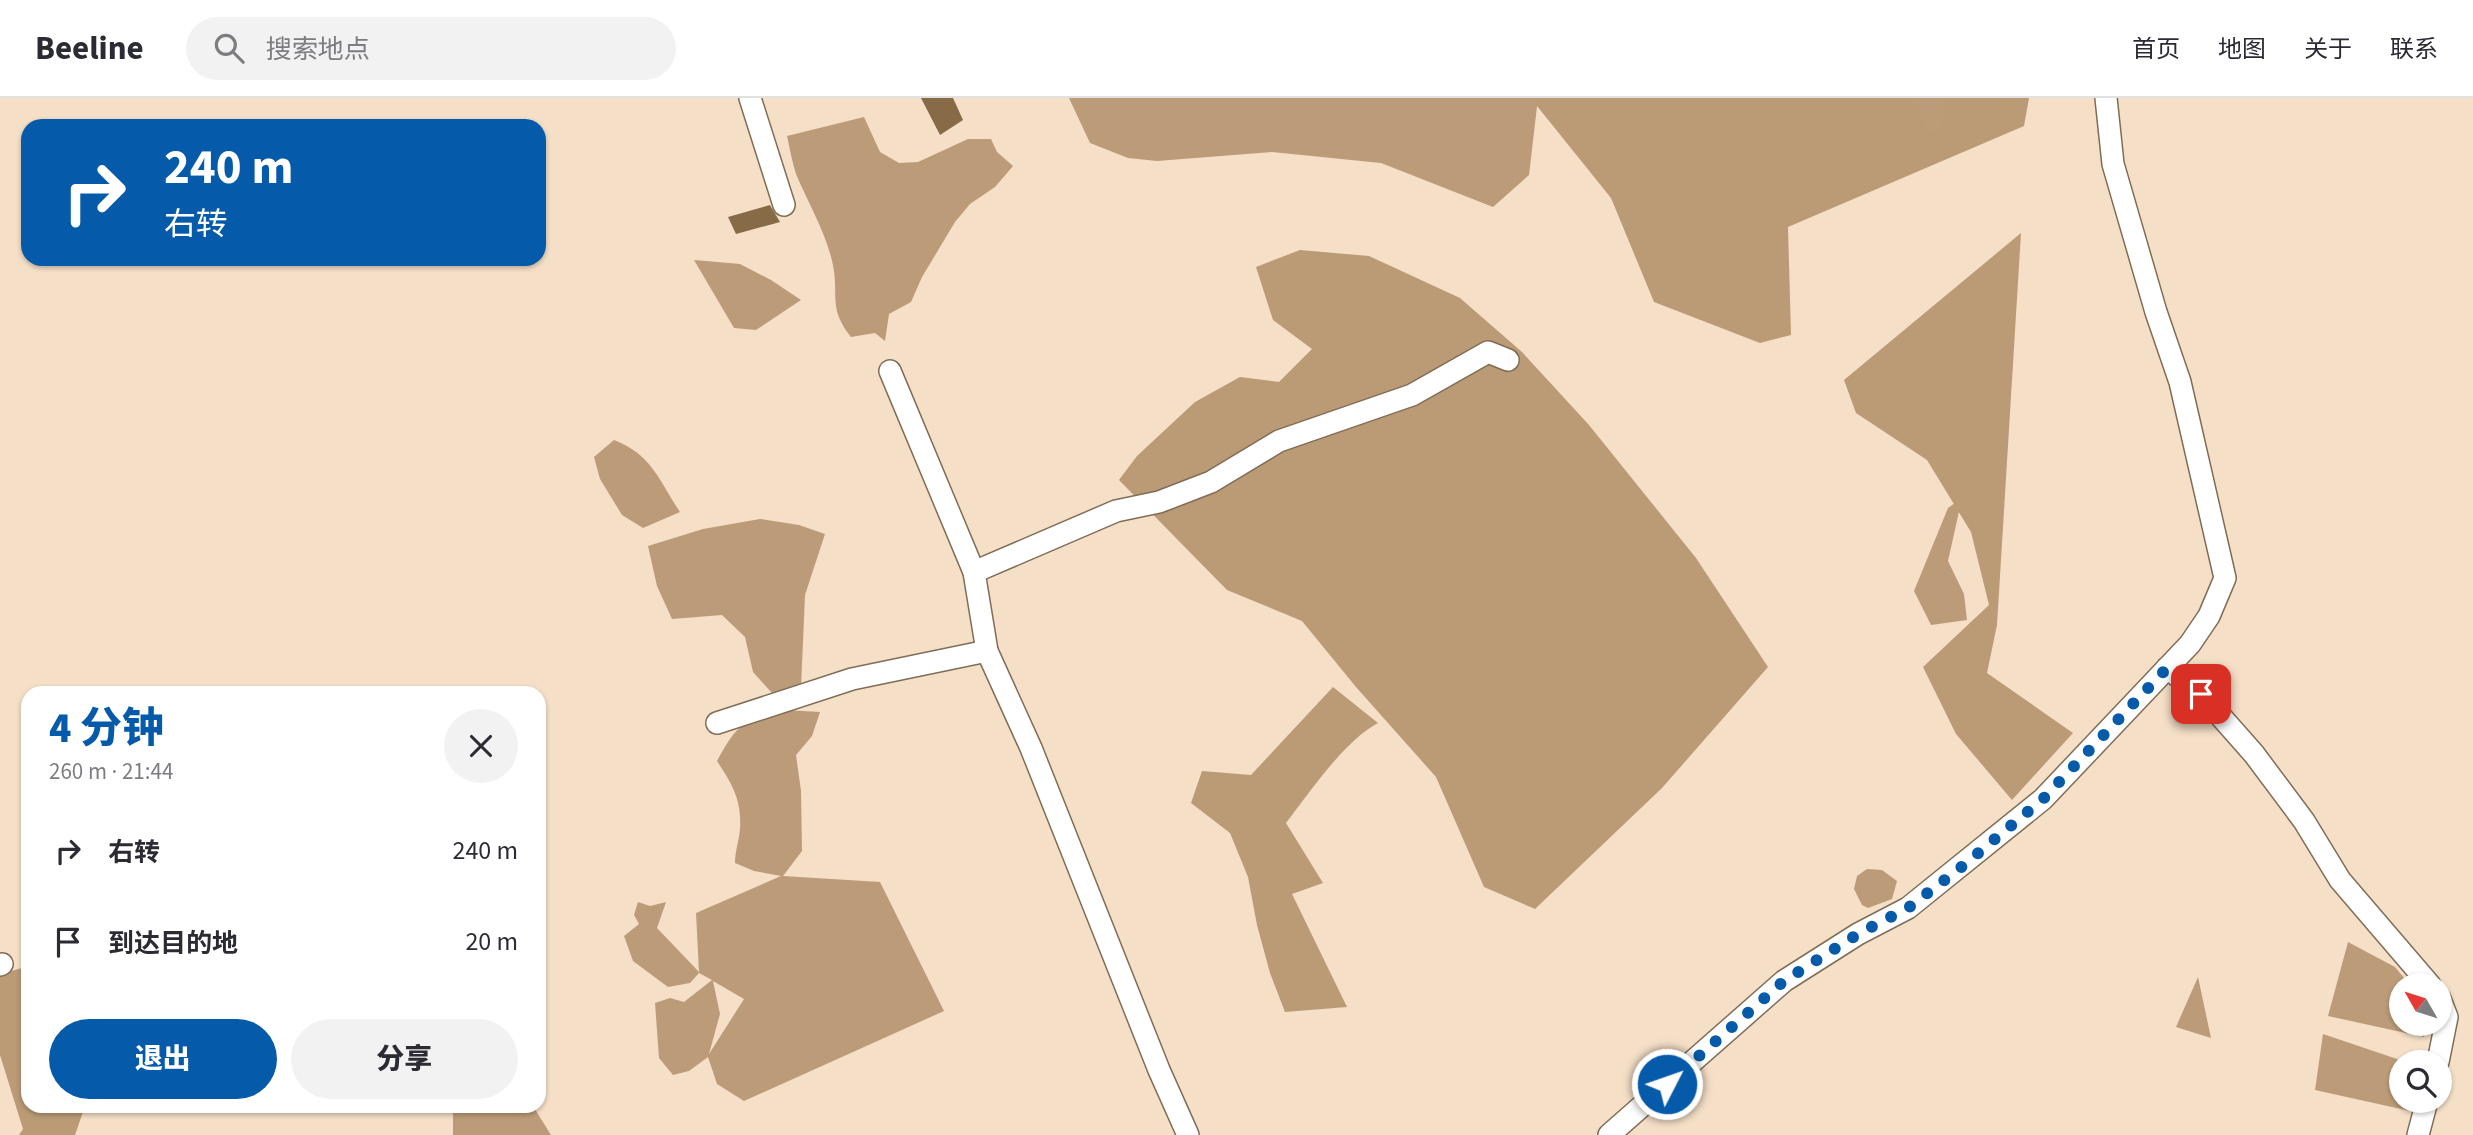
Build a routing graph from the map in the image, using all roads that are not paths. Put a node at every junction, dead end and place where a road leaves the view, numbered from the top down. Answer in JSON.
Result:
{"nodes":[{"id":1,"x":750,"y":98,"type":"edge"},
{"id":2,"x":2106,"y":98,"type":"edge"},
{"id":3,"x":784,"y":205,"type":"dead end"},
{"id":4,"x":1507,"y":360,"type":"dead end"},
{"id":5,"x":890,"y":371,"type":"dead end"},
{"id":6,"x":974,"y":572,"type":"junction"},
{"id":7,"x":988,"y":651,"type":"junction"},
{"id":8,"x":2167,"y":668,"type":"junction"},
{"id":9,"x":717,"y":723,"type":"dead end"},
{"id":10,"x":2420,"y":973,"type":"edge"},
{"id":11,"x":2424,"y":1113,"type":"edge"},
{"id":12,"x":1188,"y":1135,"type":"edge"},
{"id":13,"x":1609,"y":1135,"type":"edge"},
{"id":14,"x":2418,"y":1135,"type":"edge"}],
"edges":[{"from":1,"to":3,"type":"street"},
{"from":2,"to":8,"type":"street"},
{"from":4,"to":6,"type":"street"},
{"from":5,"to":6,"type":"street"},
{"from":6,"to":7,"type":"street"},
{"from":7,"to":9,"type":"street"},
{"from":7,"to":12,"type":"street"},
{"from":8,"to":10,"type":"street"},
{"from":8,"to":13,"type":"street"},
{"from":11,"to":14,"type":"street"}]}
